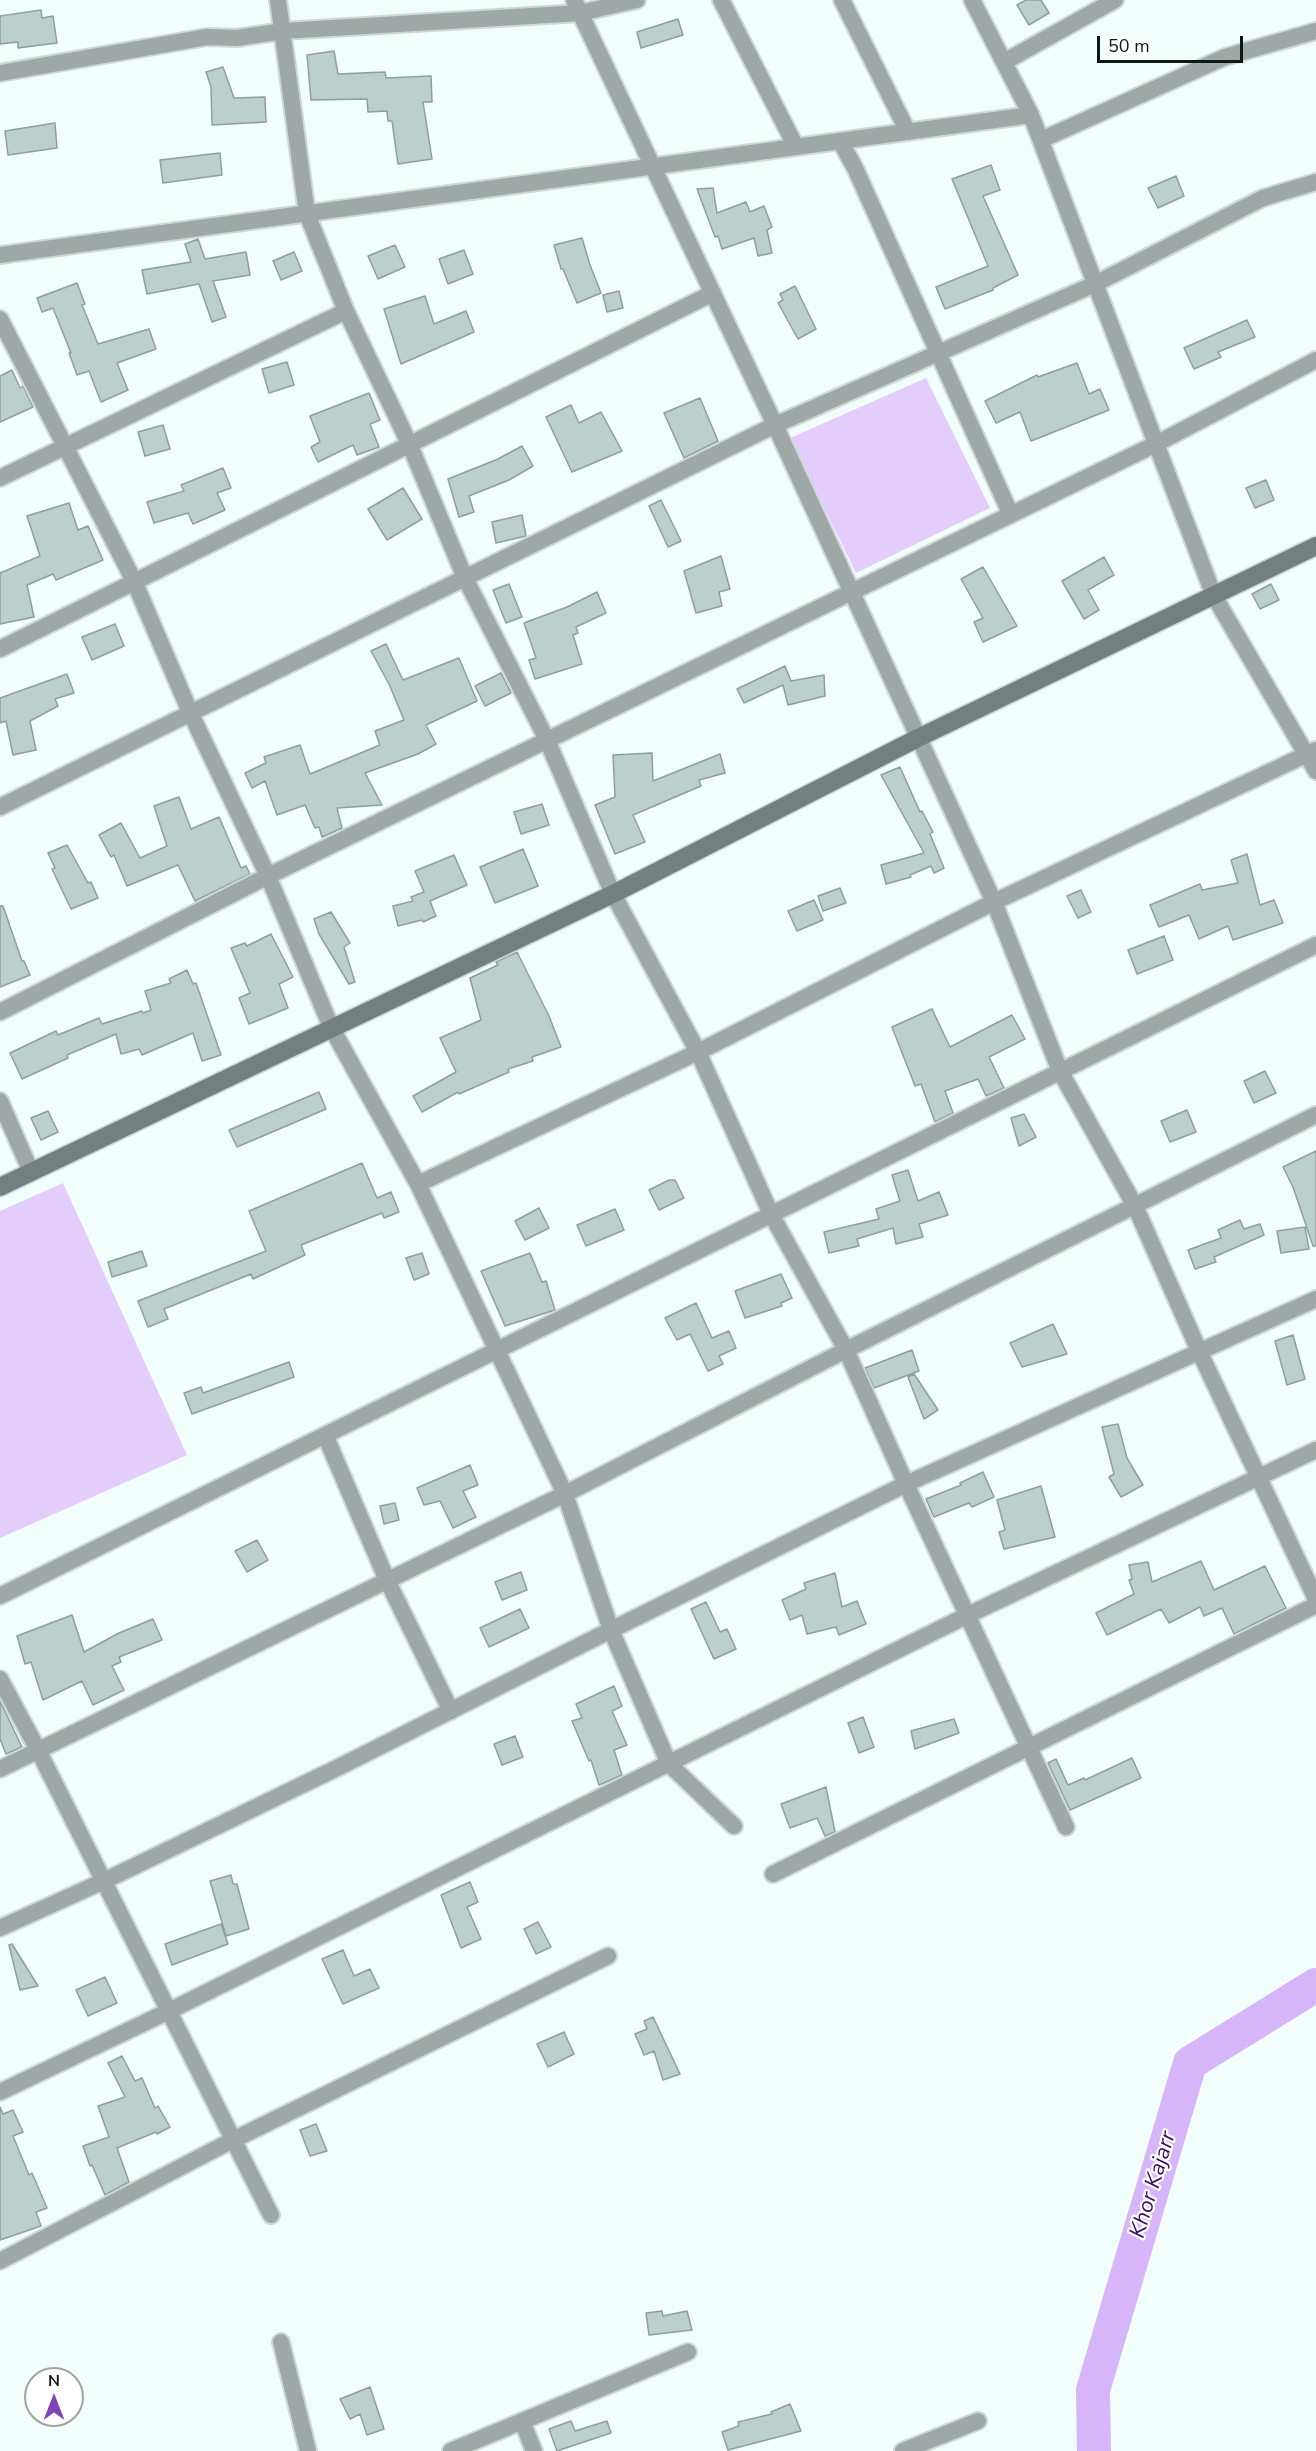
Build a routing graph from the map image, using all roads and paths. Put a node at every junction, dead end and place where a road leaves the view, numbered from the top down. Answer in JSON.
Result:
{"nodes":[{"id":1,"x":278,"y":0,"type":"edge"},
{"id":2,"x":637,"y":0,"type":"edge"},
{"id":3,"x":721,"y":0,"type":"edge"},
{"id":4,"x":842,"y":0,"type":"edge"},
{"id":5,"x":972,"y":0,"type":"edge"},
{"id":6,"x":1114,"y":0,"type":"edge"},
{"id":7,"x":577,"y":6,"type":"edge"},
{"id":8,"x":283,"y":31,"type":"junction"},
{"id":9,"x":1316,"y":31,"type":"edge"},
{"id":10,"x":1004,"y":62,"type":"junction"},
{"id":11,"x":0,"y":73,"type":"edge"},
{"id":12,"x":1031,"y":115,"type":"junction"},
{"id":13,"x":908,"y":132,"type":"junction"},
{"id":14,"x":1041,"y":140,"type":"junction"},
{"id":15,"x":840,"y":141,"type":"junction"},
{"id":16,"x":796,"y":147,"type":"junction"},
{"id":17,"x":653,"y":167,"type":"junction"},
{"id":18,"x":1316,"y":182,"type":"edge"},
{"id":19,"x":306,"y":214,"type":"junction"},
{"id":20,"x":0,"y":255,"type":"edge"},
{"id":21,"x":1095,"y":284,"type":"junction"},
{"id":22,"x":713,"y":293,"type":"junction"},
{"id":23,"x":346,"y":311,"type":"junction"},
{"id":24,"x":0,"y":318,"type":"edge"},
{"id":25,"x":938,"y":353,"type":"junction"},
{"id":26,"x":1316,"y":360,"type":"edge"},
{"id":27,"x":775,"y":425,"type":"junction"},
{"id":28,"x":409,"y":443,"type":"junction"},
{"id":29,"x":1156,"y":444,"type":"junction"},
{"id":30,"x":66,"y":446,"type":"junction"},
{"id":31,"x":0,"y":477,"type":"edge"},
{"id":32,"x":1011,"y":515,"type":"junction"},
{"id":33,"x":1316,"y":546,"type":"edge"},
{"id":34,"x":465,"y":578,"type":"junction"},
{"id":35,"x":134,"y":581,"type":"junction"},
{"id":36,"x":852,"y":593,"type":"junction"},
{"id":37,"x":1214,"y":596,"type":"junction"},
{"id":38,"x":0,"y":649,"type":"edge"},
{"id":39,"x":190,"y":712,"type":"junction"},
{"id":40,"x":918,"y":738,"type":"junction"},
{"id":41,"x":547,"y":740,"type":"junction"},
{"id":42,"x":1312,"y":753,"type":"edge"},
{"id":43,"x":1316,"y":771,"type":"edge"},
{"id":44,"x":0,"y":807,"type":"edge"},
{"id":45,"x":268,"y":876,"type":"junction"},
{"id":46,"x":613,"y":894,"type":"junction"},
{"id":47,"x":994,"y":902,"type":"junction"},
{"id":48,"x":1316,"y":945,"type":"edge"},
{"id":49,"x":0,"y":1012,"type":"edge"},
{"id":50,"x":331,"y":1028,"type":"junction"},
{"id":51,"x":698,"y":1052,"type":"junction"},
{"id":52,"x":1060,"y":1071,"type":"junction"},
{"id":53,"x":0,"y":1101,"type":"edge"},
{"id":54,"x":1316,"y":1115,"type":"edge"},
{"id":55,"x":31,"y":1172,"type":"junction"},
{"id":56,"x":418,"y":1184,"type":"junction"},
{"id":57,"x":0,"y":1187,"type":"edge"},
{"id":58,"x":1135,"y":1206,"type":"junction"},
{"id":59,"x":771,"y":1214,"type":"junction"},
{"id":60,"x":1316,"y":1299,"type":"edge"},
{"id":61,"x":496,"y":1350,"type":"junction"},
{"id":62,"x":846,"y":1350,"type":"junction"},
{"id":63,"x":1200,"y":1353,"type":"junction"},
{"id":64,"x":325,"y":1435,"type":"junction"},
{"id":65,"x":1316,"y":1450,"type":"edge"},
{"id":66,"x":1259,"y":1476,"type":"junction"},
{"id":67,"x":906,"y":1484,"type":"junction"},
{"id":68,"x":565,"y":1494,"type":"junction"},
{"id":69,"x":387,"y":1580,"type":"junction"},
{"id":70,"x":0,"y":1596,"type":"edge"},
{"id":71,"x":1316,"y":1599,"type":"edge"},
{"id":72,"x":1316,"y":1605,"type":"edge"},
{"id":73,"x":969,"y":1615,"type":"junction"},
{"id":74,"x":611,"y":1630,"type":"junction"},
{"id":75,"x":0,"y":1679,"type":"edge"},
{"id":76,"x":451,"y":1711,"type":"junction"},
{"id":77,"x":1029,"y":1748,"type":"junction"},
{"id":78,"x":38,"y":1750,"type":"junction"},
{"id":79,"x":669,"y":1764,"type":"junction"},
{"id":80,"x":0,"y":1769,"type":"edge"},
{"id":81,"x":734,"y":1826,"type":"dead end"},
{"id":82,"x":1066,"y":1827,"type":"dead end"},
{"id":83,"x":773,"y":1874,"type":"dead end"},
{"id":84,"x":104,"y":1881,"type":"junction"},
{"id":85,"x":0,"y":1928,"type":"edge"},
{"id":86,"x":608,"y":1956,"type":"dead end"},
{"id":87,"x":169,"y":2011,"type":"junction"},
{"id":88,"x":0,"y":2092,"type":"edge"},
{"id":89,"x":234,"y":2140,"type":"junction"},
{"id":90,"x":271,"y":2215,"type":"dead end"},
{"id":91,"x":0,"y":2261,"type":"edge"},
{"id":92,"x":281,"y":2342,"type":"dead end"},
{"id":93,"x":688,"y":2352,"type":"dead end"},
{"id":94,"x":522,"y":2421,"type":"junction"},
{"id":95,"x":978,"y":2421,"type":"dead end"},
{"id":96,"x":308,"y":2451,"type":"edge"},
{"id":97,"x":451,"y":2451,"type":"edge"},
{"id":98,"x":534,"y":2451,"type":"edge"},
{"id":99,"x":903,"y":2451,"type":"edge"}],
"edges":[{"from":1,"to":8,"type":"street"},
{"from":2,"to":7,"type":"street"},
{"from":3,"to":16,"type":"street"},
{"from":4,"to":13,"type":"street"},
{"from":5,"to":10,"type":"street"},
{"from":6,"to":10,"type":"street"},
{"from":7,"to":8,"type":"street"},
{"from":7,"to":17,"type":"street"},
{"from":8,"to":11,"type":"street"},
{"from":8,"to":19,"type":"street"},
{"from":9,"to":14,"type":"street"},
{"from":10,"to":12,"type":"street"},
{"from":12,"to":13,"type":"street"},
{"from":12,"to":14,"type":"street"},
{"from":13,"to":15,"type":"street"},
{"from":14,"to":21,"type":"street"},
{"from":15,"to":16,"type":"street"},
{"from":15,"to":25,"type":"street"},
{"from":16,"to":17,"type":"street"},
{"from":17,"to":19,"type":"street"},
{"from":17,"to":22,"type":"street"},
{"from":18,"to":21,"type":"street"},
{"from":19,"to":20,"type":"street"},
{"from":19,"to":23,"type":"street"},
{"from":21,"to":25,"type":"street"},
{"from":21,"to":29,"type":"street"},
{"from":22,"to":27,"type":"street"},
{"from":22,"to":28,"type":"street"},
{"from":23,"to":28,"type":"street"},
{"from":23,"to":30,"type":"street"},
{"from":24,"to":30,"type":"street"},
{"from":25,"to":27,"type":"street"},
{"from":25,"to":32,"type":"street"},
{"from":26,"to":29,"type":"street"},
{"from":27,"to":34,"type":"street"},
{"from":27,"to":36,"type":"street"},
{"from":28,"to":34,"type":"street"},
{"from":28,"to":35,"type":"street"},
{"from":29,"to":32,"type":"street"},
{"from":29,"to":37,"type":"street"},
{"from":30,"to":31,"type":"street"},
{"from":30,"to":35,"type":"street"},
{"from":32,"to":36,"type":"street"},
{"from":33,"to":37,"type":"street"},
{"from":34,"to":39,"type":"street"},
{"from":34,"to":41,"type":"street"},
{"from":35,"to":38,"type":"street"},
{"from":35,"to":39,"type":"street"},
{"from":36,"to":40,"type":"street"},
{"from":36,"to":41,"type":"street"},
{"from":37,"to":40,"type":"street"},
{"from":37,"to":42,"type":"street"},
{"from":39,"to":44,"type":"street"},
{"from":39,"to":45,"type":"street"},
{"from":40,"to":46,"type":"street"},
{"from":40,"to":47,"type":"street"},
{"from":41,"to":45,"type":"street"},
{"from":41,"to":46,"type":"street"},
{"from":42,"to":43,"type":"street"},
{"from":42,"to":47,"type":"street"},
{"from":45,"to":49,"type":"street"},
{"from":45,"to":50,"type":"street"},
{"from":46,"to":50,"type":"street"},
{"from":46,"to":51,"type":"street"},
{"from":47,"to":51,"type":"street"},
{"from":47,"to":52,"type":"street"},
{"from":48,"to":52,"type":"street"},
{"from":50,"to":55,"type":"street"},
{"from":50,"to":56,"type":"street"},
{"from":51,"to":56,"type":"street"},
{"from":51,"to":59,"type":"street"},
{"from":52,"to":58,"type":"street"},
{"from":52,"to":59,"type":"street"},
{"from":53,"to":55,"type":"street"},
{"from":54,"to":58,"type":"street"},
{"from":55,"to":57,"type":"street"},
{"from":56,"to":61,"type":"street"},
{"from":58,"to":62,"type":"street"},
{"from":58,"to":63,"type":"street"},
{"from":59,"to":61,"type":"street"},
{"from":59,"to":62,"type":"street"},
{"from":60,"to":63,"type":"street"},
{"from":61,"to":64,"type":"street"},
{"from":61,"to":68,"type":"street"},
{"from":62,"to":67,"type":"street"},
{"from":62,"to":68,"type":"street"},
{"from":63,"to":66,"type":"street"},
{"from":63,"to":67,"type":"street"},
{"from":64,"to":69,"type":"street"},
{"from":64,"to":70,"type":"street"},
{"from":65,"to":66,"type":"street"},
{"from":66,"to":71,"type":"street"},
{"from":66,"to":73,"type":"street"},
{"from":67,"to":73,"type":"street"},
{"from":67,"to":74,"type":"street"},
{"from":68,"to":69,"type":"street"},
{"from":68,"to":74,"type":"street"},
{"from":69,"to":76,"type":"street"},
{"from":69,"to":78,"type":"street"},
{"from":72,"to":77,"type":"street"},
{"from":73,"to":77,"type":"street"},
{"from":73,"to":79,"type":"street"},
{"from":74,"to":76,"type":"street"},
{"from":74,"to":79,"type":"street"},
{"from":75,"to":78,"type":"street"},
{"from":76,"to":84,"type":"street"},
{"from":77,"to":82,"type":"street"},
{"from":77,"to":83,"type":"street"},
{"from":78,"to":80,"type":"street"},
{"from":78,"to":84,"type":"street"},
{"from":79,"to":81,"type":"street"},
{"from":79,"to":87,"type":"street"},
{"from":84,"to":85,"type":"street"},
{"from":84,"to":87,"type":"street"},
{"from":86,"to":89,"type":"street"},
{"from":87,"to":88,"type":"street"},
{"from":87,"to":89,"type":"street"},
{"from":89,"to":90,"type":"street"},
{"from":89,"to":91,"type":"street"},
{"from":92,"to":96,"type":"street"},
{"from":93,"to":94,"type":"street"},
{"from":94,"to":97,"type":"street"},
{"from":94,"to":98,"type":"street"},
{"from":95,"to":99,"type":"street"}]}
